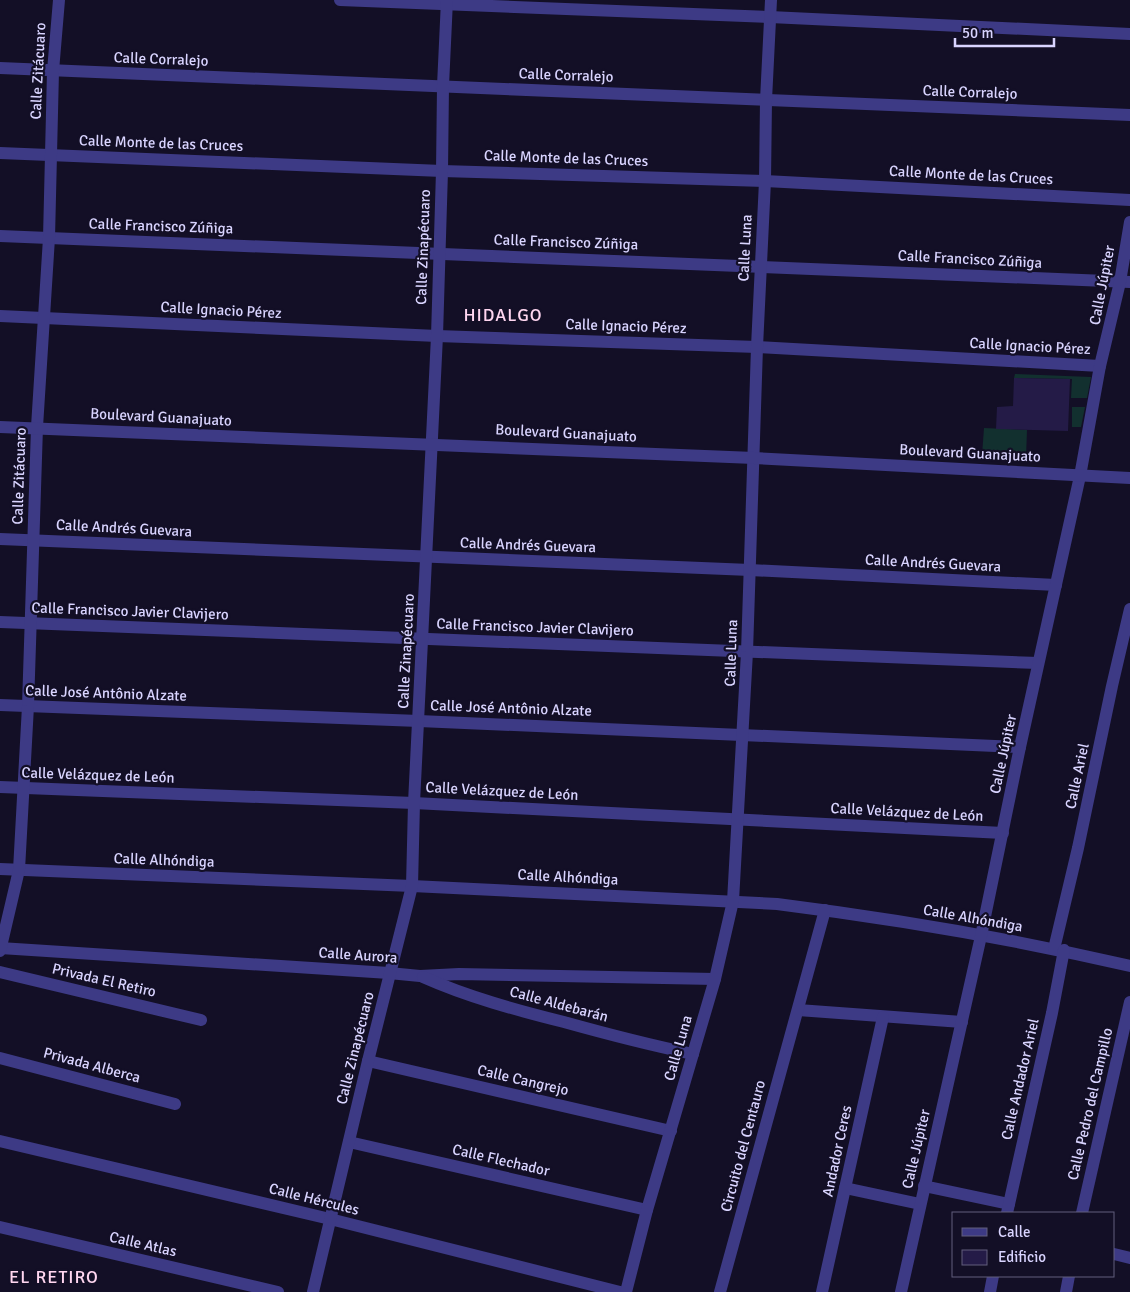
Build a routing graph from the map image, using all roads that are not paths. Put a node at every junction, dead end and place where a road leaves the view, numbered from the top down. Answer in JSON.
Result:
{"nodes":[{"id":1,"x":59,"y":0,"type":"edge"},
{"id":2,"x":340,"y":0,"type":"edge"},
{"id":3,"x":771,"y":0,"type":"edge"},
{"id":4,"x":447,"y":3,"type":"edge"},
{"id":5,"x":770,"y":17,"type":"junction"},
{"id":6,"x":1130,"y":34,"type":"edge"},
{"id":7,"x":0,"y":68,"type":"edge"},
{"id":8,"x":53,"y":71,"type":"junction"},
{"id":9,"x":443,"y":86,"type":"junction"},
{"id":10,"x":766,"y":100,"type":"junction"},
{"id":11,"x":1130,"y":115,"type":"edge"},
{"id":12,"x":0,"y":152,"type":"edge"},
{"id":13,"x":50,"y":155,"type":"junction"},
{"id":14,"x":442,"y":171,"type":"junction"},
{"id":15,"x":765,"y":181,"type":"junction"},
{"id":16,"x":1130,"y":200,"type":"edge"},
{"id":17,"x":1130,"y":222,"type":"edge"},
{"id":18,"x":0,"y":236,"type":"edge"},
{"id":19,"x":49,"y":238,"type":"junction"},
{"id":20,"x":439,"y":253,"type":"junction"},
{"id":21,"x":760,"y":266,"type":"junction"},
{"id":22,"x":1125,"y":282,"type":"edge"},
{"id":23,"x":0,"y":316,"type":"edge"},
{"id":24,"x":44,"y":318,"type":"junction"},
{"id":25,"x":437,"y":336,"type":"junction"},
{"id":26,"x":757,"y":347,"type":"junction"},
{"id":27,"x":1100,"y":366,"type":"junction"},
{"id":28,"x":0,"y":426,"type":"edge"},
{"id":29,"x":37,"y":428,"type":"junction"},
{"id":30,"x":432,"y":444,"type":"junction"},
{"id":31,"x":754,"y":458,"type":"junction"},
{"id":32,"x":1080,"y":476,"type":"junction"},
{"id":33,"x":1130,"y":478,"type":"edge"},
{"id":34,"x":0,"y":538,"type":"edge"},
{"id":35,"x":33,"y":540,"type":"junction"},
{"id":36,"x":426,"y":557,"type":"junction"},
{"id":37,"x":750,"y":570,"type":"junction"},
{"id":38,"x":1056,"y":585,"type":"junction"},
{"id":39,"x":1130,"y":609,"type":"edge"},
{"id":40,"x":0,"y":622,"type":"edge"},
{"id":41,"x":30,"y":624,"type":"junction"},
{"id":42,"x":422,"y":639,"type":"junction"},
{"id":43,"x":747,"y":652,"type":"junction"},
{"id":44,"x":1038,"y":663,"type":"junction"},
{"id":45,"x":0,"y":705,"type":"edge"},
{"id":46,"x":28,"y":706,"type":"junction"},
{"id":47,"x":419,"y":721,"type":"junction"},
{"id":48,"x":744,"y":735,"type":"junction"},
{"id":49,"x":1020,"y":747,"type":"junction"},
{"id":50,"x":0,"y":787,"type":"edge"},
{"id":51,"x":24,"y":788,"type":"junction"},
{"id":52,"x":414,"y":803,"type":"junction"},
{"id":53,"x":739,"y":819,"type":"junction"},
{"id":54,"x":1003,"y":833,"type":"junction"},
{"id":55,"x":0,"y":869,"type":"edge"},
{"id":56,"x":19,"y":870,"type":"junction"},
{"id":57,"x":412,"y":886,"type":"junction"},
{"id":58,"x":733,"y":901,"type":"junction"},
{"id":59,"x":825,"y":910,"type":"junction"},
{"id":60,"x":982,"y":936,"type":"junction"},
{"id":61,"x":0,"y":949,"type":"edge"},
{"id":62,"x":1059,"y":950,"type":"junction"},
{"id":63,"x":1130,"y":966,"type":"edge"},
{"id":64,"x":0,"y":972,"type":"edge"},
{"id":65,"x":390,"y":973,"type":"junction"},
{"id":66,"x":420,"y":976,"type":"junction"},
{"id":67,"x":715,"y":979,"type":"junction"},
{"id":68,"x":1130,"y":1002,"type":"edge"},
{"id":69,"x":798,"y":1010,"type":"junction"},
{"id":70,"x":883,"y":1016,"type":"junction"},
{"id":71,"x":201,"y":1020,"type":"dead end"},
{"id":72,"x":962,"y":1022,"type":"junction"},
{"id":73,"x":693,"y":1054,"type":"junction"},
{"id":74,"x":0,"y":1058,"type":"edge"},
{"id":75,"x":368,"y":1060,"type":"junction"},
{"id":76,"x":175,"y":1104,"type":"dead end"},
{"id":77,"x":671,"y":1132,"type":"junction"},
{"id":78,"x":0,"y":1141,"type":"edge"},
{"id":79,"x":349,"y":1142,"type":"junction"},
{"id":80,"x":924,"y":1186,"type":"junction"},
{"id":81,"x":845,"y":1188,"type":"junction"},
{"id":82,"x":920,"y":1204,"type":"junction"},
{"id":83,"x":1008,"y":1208,"type":"edge"},
{"id":84,"x":646,"y":1210,"type":"junction"},
{"id":85,"x":1082,"y":1212,"type":"edge"},
{"id":86,"x":330,"y":1219,"type":"junction"},
{"id":87,"x":0,"y":1227,"type":"edge"},
{"id":88,"x":1115,"y":1254,"type":"edge"},
{"id":89,"x":1130,"y":1258,"type":"edge"},
{"id":90,"x":993,"y":1277,"type":"edge"},
{"id":91,"x":1069,"y":1277,"type":"edge"},
{"id":92,"x":278,"y":1292,"type":"edge"},
{"id":93,"x":313,"y":1292,"type":"edge"},
{"id":94,"x":620,"y":1292,"type":"edge"},
{"id":95,"x":626,"y":1292,"type":"edge"},
{"id":96,"x":720,"y":1292,"type":"edge"},
{"id":97,"x":822,"y":1292,"type":"edge"},
{"id":98,"x":901,"y":1292,"type":"edge"},
{"id":99,"x":990,"y":1292,"type":"edge"},
{"id":100,"x":1066,"y":1292,"type":"edge"}],
"edges":[{"from":1,"to":8,"type":"street","name":"Calle Zitácuaro"},
{"from":2,"to":4,"type":"street"},
{"from":3,"to":5,"type":"street","name":"Calle Luna"},
{"from":4,"to":5,"type":"street"},
{"from":4,"to":9,"type":"street","name":"Calle Zinapécuaro"},
{"from":5,"to":6,"type":"street"},
{"from":5,"to":10,"type":"street","name":"Calle Luna"},
{"from":7,"to":8,"type":"street","name":"Calle Corralejo"},
{"from":8,"to":9,"type":"street","name":"Calle Corralejo"},
{"from":8,"to":13,"type":"street","name":"Calle Zitácuaro"},
{"from":9,"to":10,"type":"street","name":"Calle Corralejo"},
{"from":9,"to":14,"type":"street","name":"Calle Zinapécuaro"},
{"from":10,"to":11,"type":"street","name":"Calle Corralejo"},
{"from":10,"to":15,"type":"street","name":"Calle Luna"},
{"from":12,"to":13,"type":"street","name":"Calle Monte de las Cruces"},
{"from":13,"to":14,"type":"street","name":"Calle Monte de las Cruces"},
{"from":13,"to":19,"type":"street","name":"Calle Zitácuaro"},
{"from":14,"to":15,"type":"street","name":"Calle Monte de las Cruces"},
{"from":14,"to":20,"type":"street","name":"Calle Zinapécuaro"},
{"from":15,"to":16,"type":"street","name":"Calle Monte de las Cruces"},
{"from":15,"to":21,"type":"street","name":"Calle Luna"},
{"from":17,"to":22,"type":"street","name":"Calle Júpiter"},
{"from":18,"to":19,"type":"street","name":"Calle Francisco Zúñiga"},
{"from":19,"to":20,"type":"street","name":"Calle Francisco Zúñiga"},
{"from":19,"to":24,"type":"street","name":"Calle Zitácuaro"},
{"from":20,"to":21,"type":"street","name":"Calle Francisco Zúñiga"},
{"from":20,"to":25,"type":"street","name":"Calle Zinapécuaro"},
{"from":21,"to":22,"type":"street","name":"Calle Francisco Zúñiga"},
{"from":21,"to":26,"type":"street","name":"Calle Luna"},
{"from":22,"to":27,"type":"street","name":"Calle Júpiter"},
{"from":23,"to":24,"type":"street","name":"Calle Ignacio Pérez"},
{"from":24,"to":25,"type":"street","name":"Calle Ignacio Pérez"},
{"from":24,"to":29,"type":"street","name":"Calle Zitácuaro"},
{"from":25,"to":26,"type":"street","name":"Calle Ignacio Pérez"},
{"from":25,"to":30,"type":"street","name":"Calle Zinapécuaro"},
{"from":26,"to":27,"type":"street","name":"Calle Ignacio Pérez"},
{"from":26,"to":31,"type":"street","name":"Calle Luna"},
{"from":27,"to":32,"type":"street","name":"Calle Júpiter"},
{"from":28,"to":29,"type":"street","name":"Boulevard Guanajuato"},
{"from":29,"to":30,"type":"street","name":"Boulevard Guanajuato"},
{"from":29,"to":35,"type":"street","name":"Calle Zitácuaro"},
{"from":30,"to":31,"type":"street","name":"Boulevard Guanajuato"},
{"from":30,"to":36,"type":"street","name":"Calle Zinapécuaro"},
{"from":31,"to":32,"type":"street","name":"Boulevard Guanajuato"},
{"from":31,"to":37,"type":"street","name":"Calle Luna"},
{"from":32,"to":33,"type":"street","name":"Boulevard Guanajuato"},
{"from":32,"to":38,"type":"street","name":"Calle Júpiter"},
{"from":34,"to":35,"type":"street","name":"Calle Andrés Guevara"},
{"from":35,"to":36,"type":"street","name":"Calle Andrés Guevara"},
{"from":35,"to":41,"type":"street","name":"Calle Zitácuaro"},
{"from":36,"to":37,"type":"street","name":"Calle Andrés Guevara"},
{"from":36,"to":42,"type":"street","name":"Calle Zinapécuaro"},
{"from":37,"to":38,"type":"street","name":"Calle Andrés Guevara"},
{"from":37,"to":43,"type":"street","name":"Calle Luna"},
{"from":38,"to":44,"type":"street","name":"Calle Júpiter"},
{"from":39,"to":62,"type":"street","name":"Calle Ariel"},
{"from":40,"to":41,"type":"street","name":"Calle Francisco Javier Clavijero"},
{"from":41,"to":42,"type":"street","name":"Calle Francisco Javier Clavijero"},
{"from":41,"to":46,"type":"street","name":"Calle Zitácuaro"},
{"from":42,"to":43,"type":"street","name":"Calle Francisco Javier Clavijero"},
{"from":42,"to":47,"type":"street","name":"Calle Zinapécuaro"},
{"from":43,"to":44,"type":"street","name":"Calle Francisco Javier Clavijero"},
{"from":43,"to":48,"type":"street","name":"Calle Luna"},
{"from":44,"to":49,"type":"street","name":"Calle Júpiter"},
{"from":45,"to":46,"type":"street","name":"Calle José Antônio Alzate"},
{"from":46,"to":47,"type":"street","name":"Calle José Antônio Alzate"},
{"from":46,"to":51,"type":"street","name":"Calle Zitácuaro"},
{"from":47,"to":48,"type":"street","name":"Calle José Antônio Alzate"},
{"from":47,"to":52,"type":"street","name":"Calle Zinapécuaro"},
{"from":48,"to":49,"type":"street","name":"Calle José Antônio Alzate"},
{"from":48,"to":53,"type":"street","name":"Calle Luna"},
{"from":49,"to":54,"type":"street","name":"Calle Júpiter"},
{"from":50,"to":51,"type":"street","name":"Calle Velázquez de León"},
{"from":51,"to":52,"type":"street","name":"Calle Velázquez de León"},
{"from":51,"to":56,"type":"street","name":"Calle Zitácuaro"},
{"from":52,"to":53,"type":"street","name":"Calle Velázquez de León"},
{"from":52,"to":57,"type":"street","name":"Calle Zinapécuaro"},
{"from":53,"to":54,"type":"street","name":"Calle Velázquez de León"},
{"from":53,"to":58,"type":"street","name":"Calle Luna"},
{"from":54,"to":60,"type":"street","name":"Calle Júpiter"},
{"from":55,"to":56,"type":"street","name":"Calle Alhóndiga"},
{"from":56,"to":57,"type":"street","name":"Calle Alhóndiga"},
{"from":56,"to":61,"type":"street","name":"Calle Zitácuaro"},
{"from":57,"to":58,"type":"street","name":"Calle Alhóndiga"},
{"from":57,"to":65,"type":"street","name":"Calle Zinapécuaro"},
{"from":58,"to":59,"type":"street","name":"Calle Alhóndiga"},
{"from":58,"to":67,"type":"street","name":"Calle Luna"},
{"from":59,"to":60,"type":"street","name":"Calle Alhóndiga"},
{"from":59,"to":69,"type":"street","name":"Circuito del Centauro"},
{"from":60,"to":62,"type":"street","name":"Calle Alhóndiga"},
{"from":60,"to":72,"type":"street","name":"Calle Júpiter"},
{"from":61,"to":65,"type":"street","name":"Calle Aurora"},
{"from":62,"to":63,"type":"street","name":"Calle Alhóndiga"},
{"from":62,"to":83,"type":"street","name":"Calle Andador Ariel"},
{"from":64,"to":71,"type":"street","name":"Privada El Retiro"},
{"from":65,"to":66,"type":"street","name":"Calle Aurora"},
{"from":65,"to":75,"type":"street","name":"Calle Zinapécuaro"},
{"from":66,"to":67,"type":"street","name":"Calle Aurora"},
{"from":66,"to":73,"type":"street","name":"Calle Aldebarán"},
{"from":67,"to":73,"type":"street","name":"Calle Luna"},
{"from":68,"to":85,"type":"street","name":"Calle Pedro del Campillo"},
{"from":69,"to":70,"type":"street"},
{"from":69,"to":96,"type":"street","name":"Circuito del Centauro"},
{"from":70,"to":72,"type":"street"},
{"from":70,"to":81,"type":"street","name":"Andador Ceres"},
{"from":72,"to":80,"type":"street","name":"Calle Júpiter"},
{"from":73,"to":77,"type":"street","name":"Calle Luna"},
{"from":74,"to":76,"type":"street","name":"Privada Alberca"},
{"from":75,"to":77,"type":"street","name":"Calle Cangrejo"},
{"from":75,"to":79,"type":"street","name":"Calle Zinapécuaro"},
{"from":77,"to":84,"type":"street","name":"Calle Luna"},
{"from":78,"to":86,"type":"street","name":"Calle Hércules"},
{"from":79,"to":84,"type":"street","name":"Calle Flechador"},
{"from":79,"to":86,"type":"street","name":"Calle Zinapécuaro"},
{"from":80,"to":82,"type":"street","name":"Calle Júpiter"},
{"from":80,"to":83,"type":"street"},
{"from":81,"to":82,"type":"street"},
{"from":81,"to":97,"type":"street","name":"Andador Ceres"},
{"from":82,"to":98,"type":"street","name":"Calle Júpiter"},
{"from":84,"to":95,"type":"street","name":"Calle Luna"},
{"from":86,"to":93,"type":"street","name":"Calle Zinapécuaro"},
{"from":86,"to":94,"type":"street","name":"Calle Hércules"},
{"from":87,"to":92,"type":"street","name":"Calle Atlas"},
{"from":88,"to":89,"type":"street"},
{"from":90,"to":99,"type":"street"},
{"from":91,"to":100,"type":"street"}]}
